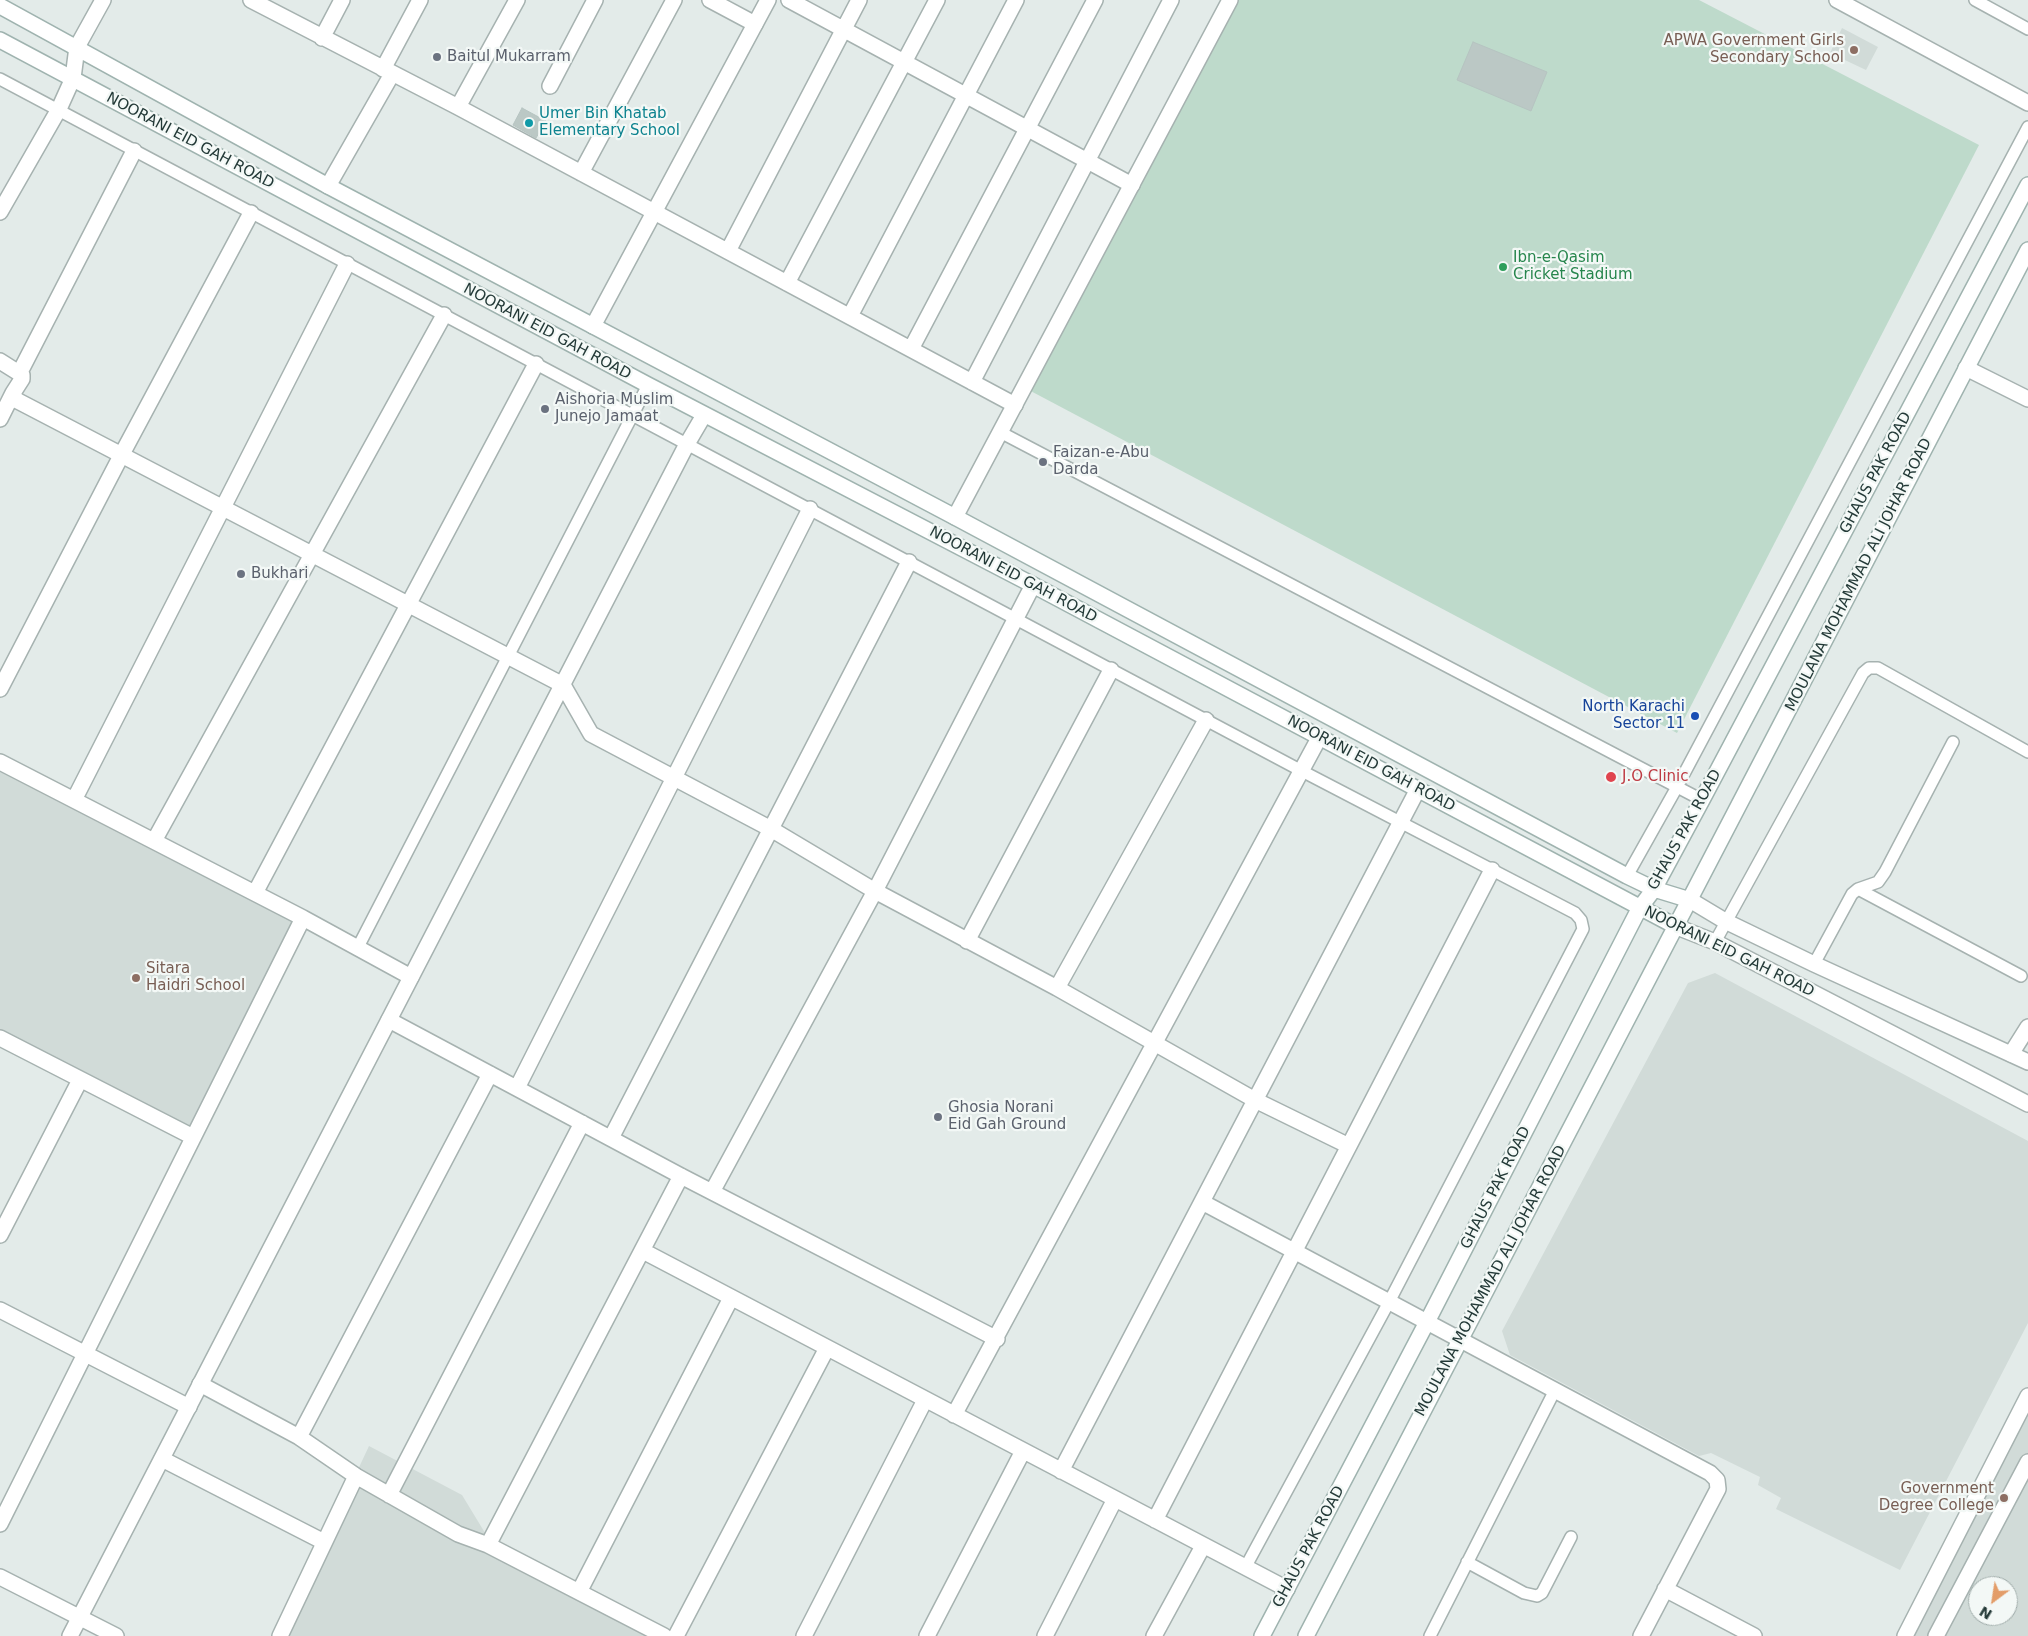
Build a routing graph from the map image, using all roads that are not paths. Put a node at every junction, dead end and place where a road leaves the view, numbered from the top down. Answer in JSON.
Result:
{"nodes":[{"id":1,"x":103,"y":0,"type":"edge"},
{"id":2,"x":342,"y":0,"type":"edge"},
{"id":3,"x":420,"y":0,"type":"edge"},
{"id":4,"x":517,"y":0,"type":"edge"},
{"id":5,"x":595,"y":0,"type":"edge"},
{"id":6,"x":674,"y":0,"type":"edge"},
{"id":7,"x":710,"y":0,"type":"edge"},
{"id":8,"x":768,"y":0,"type":"edge"},
{"id":9,"x":789,"y":0,"type":"edge"},
{"id":10,"x":859,"y":0,"type":"edge"},
{"id":11,"x":937,"y":0,"type":"edge"},
{"id":12,"x":1016,"y":0,"type":"edge"},
{"id":13,"x":1095,"y":0,"type":"edge"},
{"id":14,"x":1171,"y":0,"type":"edge"},
{"id":15,"x":1230,"y":0,"type":"edge"},
{"id":16,"x":1975,"y":0,"type":"edge"},
{"id":17,"x":259,"y":2,"type":"edge"},
{"id":18,"x":1846,"y":2,"type":"edge"},
{"id":19,"x":0,"y":6,"type":"edge"},
{"id":20,"x":755,"y":24,"type":"junction"},
{"id":21,"x":2028,"y":29,"type":"edge"},
{"id":22,"x":844,"y":30,"type":"junction"},
{"id":23,"x":322,"y":38,"type":"junction"},
{"id":24,"x":0,"y":40,"type":"edge"},
{"id":25,"x":77,"y":47,"type":"junction"},
{"id":26,"x":904,"y":62,"type":"junction"},
{"id":27,"x":388,"y":71,"type":"junction"},
{"id":28,"x":73,"y":78,"type":"junction"},
{"id":29,"x":0,"y":79,"type":"edge"},
{"id":30,"x":550,"y":86,"type":"dead end"},
{"id":31,"x":966,"y":96,"type":"junction"},
{"id":32,"x":2028,"y":103,"type":"edge"},
{"id":33,"x":458,"y":107,"type":"junction"},
{"id":34,"x":59,"y":109,"type":"junction"},
{"id":35,"x":2028,"y":127,"type":"edge"},
{"id":36,"x":1028,"y":129,"type":"junction"},
{"id":37,"x":134,"y":151,"type":"junction"},
{"id":38,"x":1087,"y":161,"type":"junction"},
{"id":39,"x":582,"y":173,"type":"junction"},
{"id":40,"x":1132,"y":185,"type":"junction"},
{"id":41,"x":2028,"y":185,"type":"edge"},
{"id":42,"x":328,"y":186,"type":"junction"},
{"id":43,"x":653,"y":211,"type":"junction"},
{"id":44,"x":0,"y":212,"type":"edge"},
{"id":45,"x":250,"y":213,"type":"junction"},
{"id":46,"x":2028,"y":250,"type":"edge"},
{"id":47,"x":728,"y":251,"type":"junction"},
{"id":48,"x":347,"y":264,"type":"junction"},
{"id":49,"x":787,"y":283,"type":"junction"},
{"id":50,"x":444,"y":315,"type":"junction"},
{"id":51,"x":850,"y":316,"type":"junction"},
{"id":52,"x":593,"y":326,"type":"junction"},
{"id":53,"x":911,"y":349,"type":"junction"},
{"id":54,"x":0,"y":361,"type":"edge"},
{"id":55,"x":536,"y":364,"type":"junction"},
{"id":56,"x":1966,"y":368,"type":"junction"},
{"id":57,"x":20,"y":372,"type":"junction"},
{"id":58,"x":972,"y":382,"type":"junction"},
{"id":59,"x":648,"y":385,"type":"junction"},
{"id":60,"x":13,"y":393,"type":"junction"},
{"id":61,"x":2027,"y":396,"type":"edge"},
{"id":62,"x":1016,"y":405,"type":"junction"},
{"id":63,"x":704,"y":415,"type":"junction"},
{"id":64,"x":634,"y":416,"type":"junction"},
{"id":65,"x":0,"y":419,"type":"edge"},
{"id":66,"x":1000,"y":432,"type":"junction"},
{"id":67,"x":687,"y":444,"type":"junction"},
{"id":68,"x":122,"y":454,"type":"junction"},
{"id":69,"x":223,"y":507,"type":"junction"},
{"id":70,"x":810,"y":509,"type":"junction"},
{"id":71,"x":955,"y":516,"type":"junction"},
{"id":72,"x":312,"y":554,"type":"junction"},
{"id":73,"x":909,"y":562,"type":"junction"},
{"id":74,"x":1033,"y":585,"type":"junction"},
{"id":75,"x":408,"y":604,"type":"junction"},
{"id":76,"x":1016,"y":619,"type":"junction"},
{"id":77,"x":507,"y":656,"type":"junction"},
{"id":78,"x":1111,"y":670,"type":"junction"},
{"id":79,"x":563,"y":685,"type":"junction"},
{"id":80,"x":0,"y":689,"type":"edge"},
{"id":81,"x":1206,"y":720,"type":"junction"},
{"id":82,"x":1319,"y":738,"type":"junction"},
{"id":83,"x":1953,"y":742,"type":"dead end"},
{"id":84,"x":2028,"y":752,"type":"edge"},
{"id":85,"x":0,"y":762,"type":"edge"},
{"id":86,"x":1300,"y":770,"type":"junction"},
{"id":87,"x":674,"y":778,"type":"junction"},
{"id":88,"x":1677,"y":787,"type":"junction"},
{"id":89,"x":1418,"y":789,"type":"junction"},
{"id":90,"x":74,"y":800,"type":"junction"},
{"id":91,"x":1702,"y":800,"type":"junction"},
{"id":92,"x":1400,"y":822,"type":"junction"},
{"id":93,"x":771,"y":830,"type":"junction"},
{"id":94,"x":154,"y":841,"type":"junction"},
{"id":95,"x":1492,"y":870,"type":"junction"},
{"id":96,"x":1627,"y":876,"type":"junction"},
{"id":97,"x":1858,"y":888,"type":"junction"},
{"id":98,"x":1654,"y":889,"type":"junction"},
{"id":99,"x":875,"y":891,"type":"junction"},
{"id":100,"x":255,"y":893,"type":"junction"},
{"id":101,"x":1690,"y":900,"type":"junction"},
{"id":102,"x":1639,"y":909,"type":"junction"},
{"id":103,"x":303,"y":918,"type":"junction"},
{"id":104,"x":1726,"y":921,"type":"junction"},
{"id":105,"x":1677,"y":927,"type":"junction"},
{"id":106,"x":967,"y":941,"type":"junction"},
{"id":107,"x":1715,"y":942,"type":"junction"},
{"id":108,"x":357,"y":949,"type":"junction"},
{"id":109,"x":1814,"y":964,"type":"junction"},
{"id":110,"x":2020,"y":976,"type":"dead end"},
{"id":111,"x":411,"y":977,"type":"junction"},
{"id":112,"x":1057,"y":988,"type":"junction"},
{"id":113,"x":389,"y":1020,"type":"junction"},
{"id":114,"x":2028,"y":1026,"type":"edge"},
{"id":115,"x":0,"y":1038,"type":"edge"},
{"id":116,"x":1154,"y":1042,"type":"junction"},
{"id":117,"x":2011,"y":1054,"type":"junction"},
{"id":118,"x":2028,"y":1062,"type":"edge"},
{"id":119,"x":490,"y":1074,"type":"junction"},
{"id":120,"x":80,"y":1080,"type":"junction"},
{"id":121,"x":517,"y":1088,"type":"junction"},
{"id":122,"x":1255,"y":1100,"type":"junction"},
{"id":123,"x":2028,"y":1104,"type":"edge"},
{"id":124,"x":582,"y":1123,"type":"junction"},
{"id":125,"x":193,"y":1137,"type":"junction"},
{"id":126,"x":611,"y":1138,"type":"junction"},
{"id":127,"x":1349,"y":1146,"type":"junction"},
{"id":128,"x":681,"y":1176,"type":"junction"},
{"id":129,"x":712,"y":1192,"type":"junction"},
{"id":130,"x":1202,"y":1202,"type":"junction"},
{"id":131,"x":0,"y":1235,"type":"edge"},
{"id":132,"x":1294,"y":1251,"type":"junction"},
{"id":133,"x":643,"y":1252,"type":"junction"},
{"id":134,"x":731,"y":1298,"type":"junction"},
{"id":135,"x":1389,"y":1302,"type":"junction"},
{"id":136,"x":0,"y":1310,"type":"edge"},
{"id":137,"x":1427,"y":1322,"type":"junction"},
{"id":138,"x":997,"y":1339,"type":"junction"},
{"id":139,"x":1460,"y":1340,"type":"junction"},
{"id":140,"x":826,"y":1348,"type":"junction"},
{"id":141,"x":85,"y":1355,"type":"junction"},
{"id":142,"x":200,"y":1384,"type":"junction"},
{"id":143,"x":1555,"y":1390,"type":"junction"},
{"id":144,"x":2028,"y":1396,"type":"edge"},
{"id":145,"x":924,"y":1400,"type":"junction"},
{"id":146,"x":189,"y":1407,"type":"junction"},
{"id":147,"x":954,"y":1415,"type":"junction"},
{"id":148,"x":299,"y":1437,"type":"junction"},
{"id":149,"x":1023,"y":1451,"type":"junction"},
{"id":150,"x":162,"y":1459,"type":"junction"},
{"id":151,"x":2028,"y":1462,"type":"edge"},
{"id":152,"x":1061,"y":1471,"type":"junction"},
{"id":153,"x":356,"y":1476,"type":"junction"},
{"id":154,"x":389,"y":1495,"type":"junction"},
{"id":155,"x":1115,"y":1500,"type":"junction"},
{"id":156,"x":1155,"y":1520,"type":"junction"},
{"id":157,"x":0,"y":1524,"type":"edge"},
{"id":158,"x":1571,"y":1537,"type":"dead end"},
{"id":159,"x":324,"y":1542,"type":"junction"},
{"id":160,"x":488,"y":1545,"type":"junction"},
{"id":161,"x":1203,"y":1546,"type":"junction"},
{"id":162,"x":1467,"y":1562,"type":"junction"},
{"id":163,"x":1245,"y":1568,"type":"junction"},
{"id":164,"x":0,"y":1577,"type":"edge"},
{"id":165,"x":1287,"y":1589,"type":"junction"},
{"id":166,"x":1665,"y":1589,"type":"junction"},
{"id":167,"x":579,"y":1592,"type":"junction"},
{"id":168,"x":80,"y":1618,"type":"junction"},
{"id":169,"x":70,"y":1636,"type":"edge"},
{"id":170,"x":116,"y":1636,"type":"edge"},
{"id":171,"x":280,"y":1636,"type":"edge"},
{"id":172,"x":664,"y":1636,"type":"edge"},
{"id":173,"x":676,"y":1636,"type":"edge"},
{"id":174,"x":804,"y":1636,"type":"edge"},
{"id":175,"x":927,"y":1636,"type":"edge"},
{"id":176,"x":1045,"y":1636,"type":"edge"},
{"id":177,"x":1154,"y":1636,"type":"edge"},
{"id":178,"x":1262,"y":1636,"type":"edge"},
{"id":179,"x":1306,"y":1636,"type":"edge"},
{"id":180,"x":1430,"y":1636,"type":"edge"},
{"id":181,"x":1641,"y":1636,"type":"edge"},
{"id":182,"x":1754,"y":1636,"type":"edge"},
{"id":183,"x":1904,"y":1636,"type":"edge"},
{"id":184,"x":1936,"y":1636,"type":"edge"}],
"edges":[{"from":1,"to":25,"type":"street"},
{"from":2,"to":23,"type":"street"},
{"from":3,"to":27,"type":"street"},
{"from":4,"to":33,"type":"street"},
{"from":5,"to":30,"type":"street"},
{"from":6,"to":39,"type":"street"},
{"from":7,"to":20,"type":"street"},
{"from":8,"to":20,"type":"street"},
{"from":9,"to":22,"type":"street"},
{"from":10,"to":22,"type":"street"},
{"from":11,"to":26,"type":"street"},
{"from":12,"to":31,"type":"street"},
{"from":13,"to":36,"type":"street"},
{"from":14,"to":38,"type":"street"},
{"from":15,"to":40,"type":"street"},
{"from":16,"to":21,"type":"lane"},
{"from":17,"to":23,"type":"street"},
{"from":18,"to":32,"type":"street"},
{"from":19,"to":25,"type":"street","name":"NOORANI EID GAH ROAD"},
{"from":20,"to":43,"type":"street"},
{"from":22,"to":26,"type":"street"},
{"from":22,"to":47,"type":"street"},
{"from":23,"to":27,"type":"street"},
{"from":24,"to":28,"type":"street","name":"NOORANI EID GAH ROAD"},
{"from":25,"to":28,"type":"street"},
{"from":25,"to":42,"type":"street","name":"NOORANI EID GAH ROAD"},
{"from":26,"to":31,"type":"street"},
{"from":26,"to":49,"type":"street"},
{"from":27,"to":33,"type":"street"},
{"from":27,"to":42,"type":"street"},
{"from":28,"to":34,"type":"street"},
{"from":28,"to":59,"type":"street","name":"NOORANI EID GAH ROAD"},
{"from":29,"to":34,"type":"lane"},
{"from":31,"to":36,"type":"street"},
{"from":31,"to":51,"type":"street"},
{"from":33,"to":39,"type":"street"},
{"from":34,"to":37,"type":"lane"},
{"from":34,"to":44,"type":"street"},
{"from":35,"to":88,"type":"lane"},
{"from":36,"to":38,"type":"street"},
{"from":36,"to":53,"type":"street"},
{"from":37,"to":45,"type":"lane"},
{"from":37,"to":57,"type":"street"},
{"from":38,"to":40,"type":"street"},
{"from":38,"to":58,"type":"street"},
{"from":39,"to":43,"type":"street"},
{"from":40,"to":62,"type":"street"},
{"from":41,"to":91,"type":"street","name":"GHAUS PAK ROAD"},
{"from":42,"to":52,"type":"street","name":"NOORANI EID GAH ROAD"},
{"from":43,"to":47,"type":"street"},
{"from":43,"to":52,"type":"street"},
{"from":45,"to":48,"type":"lane"},
{"from":45,"to":68,"type":"street"},
{"from":46,"to":56,"type":"street","name":"MOULANA MOHAMMAD ALI JOHAR ROAD"},
{"from":47,"to":49,"type":"street"},
{"from":48,"to":50,"type":"lane"},
{"from":48,"to":69,"type":"street"},
{"from":49,"to":51,"type":"street"},
{"from":50,"to":55,"type":"lane"},
{"from":50,"to":72,"type":"street"},
{"from":51,"to":53,"type":"street"},
{"from":52,"to":71,"type":"street","name":"NOORANI EID GAH ROAD"},
{"from":53,"to":58,"type":"street"},
{"from":54,"to":57,"type":"street"},
{"from":55,"to":64,"type":"lane"},
{"from":55,"to":75,"type":"street"},
{"from":56,"to":61,"type":"street"},
{"from":56,"to":101,"type":"street","name":"MOULANA MOHAMMAD ALI JOHAR ROAD"},
{"from":57,"to":60,"type":"street"},
{"from":58,"to":62,"type":"street"},
{"from":59,"to":63,"type":"street","name":"NOORANI EID GAH ROAD"},
{"from":59,"to":64,"type":"lane"},
{"from":60,"to":65,"type":"street"},
{"from":60,"to":68,"type":"street"},
{"from":62,"to":66,"type":"street"},
{"from":63,"to":67,"type":"street"},
{"from":63,"to":74,"type":"street","name":"NOORANI EID GAH ROAD"},
{"from":64,"to":67,"type":"lane"},
{"from":64,"to":77,"type":"lane"},
{"from":66,"to":71,"type":"street"},
{"from":66,"to":88,"type":"lane"},
{"from":67,"to":70,"type":"lane"},
{"from":67,"to":79,"type":"street"},
{"from":68,"to":69,"type":"street"},
{"from":68,"to":80,"type":"street"},
{"from":69,"to":72,"type":"street"},
{"from":69,"to":90,"type":"street"},
{"from":70,"to":73,"type":"lane"},
{"from":70,"to":87,"type":"street"},
{"from":71,"to":96,"type":"street","name":"NOORANI EID GAH ROAD"},
{"from":72,"to":75,"type":"street"},
{"from":72,"to":94,"type":"street"},
{"from":73,"to":76,"type":"lane"},
{"from":73,"to":93,"type":"street"},
{"from":74,"to":76,"type":"street"},
{"from":74,"to":82,"type":"street","name":"NOORANI EID GAH ROAD"},
{"from":75,"to":77,"type":"street"},
{"from":75,"to":100,"type":"street"},
{"from":76,"to":78,"type":"lane"},
{"from":76,"to":99,"type":"street"},
{"from":77,"to":79,"type":"street"},
{"from":77,"to":108,"type":"lane"},
{"from":78,"to":81,"type":"lane"},
{"from":78,"to":106,"type":"street"},
{"from":79,"to":87,"type":"street"},
{"from":79,"to":111,"type":"street"},
{"from":81,"to":86,"type":"lane"},
{"from":81,"to":112,"type":"street"},
{"from":82,"to":86,"type":"street"},
{"from":82,"to":89,"type":"street","name":"NOORANI EID GAH ROAD"},
{"from":83,"to":97,"type":"lane"},
{"from":84,"to":104,"type":"lane"},
{"from":85,"to":90,"type":"street"},
{"from":86,"to":92,"type":"lane"},
{"from":86,"to":116,"type":"street"},
{"from":87,"to":93,"type":"street"},
{"from":87,"to":121,"type":"street"},
{"from":88,"to":91,"type":"lane"},
{"from":88,"to":96,"type":"lane"},
{"from":89,"to":92,"type":"street"},
{"from":89,"to":102,"type":"street","name":"NOORANI EID GAH ROAD"},
{"from":90,"to":94,"type":"street"},
{"from":91,"to":98,"type":"street","name":"GHAUS PAK ROAD"},
{"from":92,"to":95,"type":"lane"},
{"from":92,"to":122,"type":"street"},
{"from":93,"to":99,"type":"street"},
{"from":93,"to":126,"type":"street"},
{"from":94,"to":100,"type":"street"},
{"from":95,"to":127,"type":"street"},
{"from":95,"to":135,"type":"lane"},
{"from":96,"to":98,"type":"street","name":"NOORANI EID GAH ROAD"},
{"from":97,"to":109,"type":"lane"},
{"from":97,"to":110,"type":"lane"},
{"from":98,"to":101,"type":"street","name":"NOORANI EID GAH ROAD"},
{"from":98,"to":102,"type":"street","name":"GHAUS PAK ROAD"},
{"from":99,"to":106,"type":"street"},
{"from":99,"to":129,"type":"street"},
{"from":100,"to":103,"type":"street"},
{"from":101,"to":104,"type":"street","name":"NOORANI EID GAH ROAD"},
{"from":101,"to":105,"type":"street","name":"MOULANA MOHAMMAD ALI JOHAR ROAD"},
{"from":102,"to":105,"type":"street","name":"NOORANI EID GAH ROAD"},
{"from":102,"to":137,"type":"street","name":"GHAUS PAK ROAD"},
{"from":103,"to":108,"type":"street"},
{"from":103,"to":125,"type":"street"},
{"from":104,"to":107,"type":"lane"},
{"from":104,"to":109,"type":"street","name":"NOORANI EID GAH ROAD"},
{"from":105,"to":107,"type":"street","name":"NOORANI EID GAH ROAD"},
{"from":105,"to":139,"type":"street","name":"MOULANA MOHAMMAD ALI JOHAR ROAD"},
{"from":106,"to":112,"type":"street"},
{"from":107,"to":123,"type":"street","name":"NOORANI EID GAH ROAD"},
{"from":108,"to":111,"type":"street"},
{"from":109,"to":117,"type":"street","name":"NOORANI EID GAH ROAD"},
{"from":111,"to":113,"type":"street"},
{"from":112,"to":116,"type":"street"},
{"from":113,"to":119,"type":"street"},
{"from":113,"to":142,"type":"street"},
{"from":114,"to":117,"type":"street"},
{"from":115,"to":120,"type":"street"},
{"from":116,"to":122,"type":"street"},
{"from":116,"to":138,"type":"street"},
{"from":117,"to":118,"type":"street","name":"NOORANI EID GAH ROAD"},
{"from":119,"to":121,"type":"street"},
{"from":119,"to":148,"type":"street"},
{"from":120,"to":125,"type":"street"},
{"from":120,"to":131,"type":"street"},
{"from":121,"to":124,"type":"street"},
{"from":122,"to":127,"type":"street"},
{"from":122,"to":130,"type":"street"},
{"from":124,"to":126,"type":"street"},
{"from":124,"to":154,"type":"street"},
{"from":125,"to":141,"type":"street"},
{"from":126,"to":128,"type":"street"},
{"from":127,"to":132,"type":"street"},
{"from":128,"to":129,"type":"street"},
{"from":128,"to":133,"type":"street"},
{"from":129,"to":138,"type":"street"},
{"from":130,"to":132,"type":"street"},
{"from":130,"to":152,"type":"street"},
{"from":132,"to":135,"type":"street"},
{"from":132,"to":156,"type":"street"},
{"from":133,"to":134,"type":"street"},
{"from":133,"to":160,"type":"street"},
{"from":134,"to":140,"type":"street"},
{"from":134,"to":167,"type":"street"},
{"from":135,"to":137,"type":"street"},
{"from":135,"to":163,"type":"lane"},
{"from":136,"to":141,"type":"street"},
{"from":137,"to":139,"type":"street"},
{"from":137,"to":165,"type":"street","name":"GHAUS PAK ROAD"},
{"from":138,"to":147,"type":"street"},
{"from":139,"to":143,"type":"street"},
{"from":139,"to":179,"type":"street","name":"MOULANA MOHAMMAD ALI JOHAR ROAD"},
{"from":140,"to":145,"type":"street"},
{"from":140,"to":173,"type":"street"},
{"from":141,"to":146,"type":"street"},
{"from":141,"to":157,"type":"street"},
{"from":142,"to":146,"type":"street"},
{"from":142,"to":148,"type":"street"},
{"from":143,"to":162,"type":"lane"},
{"from":143,"to":166,"type":"street"},
{"from":144,"to":183,"type":"street"},
{"from":145,"to":147,"type":"street"},
{"from":145,"to":174,"type":"street"},
{"from":146,"to":150,"type":"street"},
{"from":147,"to":149,"type":"street"},
{"from":148,"to":153,"type":"street"},
{"from":149,"to":152,"type":"street"},
{"from":149,"to":175,"type":"street"},
{"from":150,"to":159,"type":"street"},
{"from":150,"to":168,"type":"street"},
{"from":151,"to":184,"type":"street"},
{"from":152,"to":155,"type":"street"},
{"from":153,"to":154,"type":"street"},
{"from":153,"to":159,"type":"street"},
{"from":154,"to":160,"type":"street"},
{"from":155,"to":156,"type":"street"},
{"from":155,"to":176,"type":"street"},
{"from":156,"to":161,"type":"street"},
{"from":158,"to":162,"type":"lane"},
{"from":159,"to":171,"type":"street"},
{"from":160,"to":167,"type":"street"},
{"from":161,"to":163,"type":"street"},
{"from":161,"to":177,"type":"street"},
{"from":162,"to":180,"type":"lane"},
{"from":163,"to":165,"type":"street"},
{"from":164,"to":168,"type":"street"},
{"from":165,"to":178,"type":"street","name":"GHAUS PAK ROAD"},
{"from":166,"to":181,"type":"street"},
{"from":166,"to":182,"type":"street"},
{"from":167,"to":172,"type":"street"},
{"from":168,"to":169,"type":"street"},
{"from":168,"to":170,"type":"street"}]}
